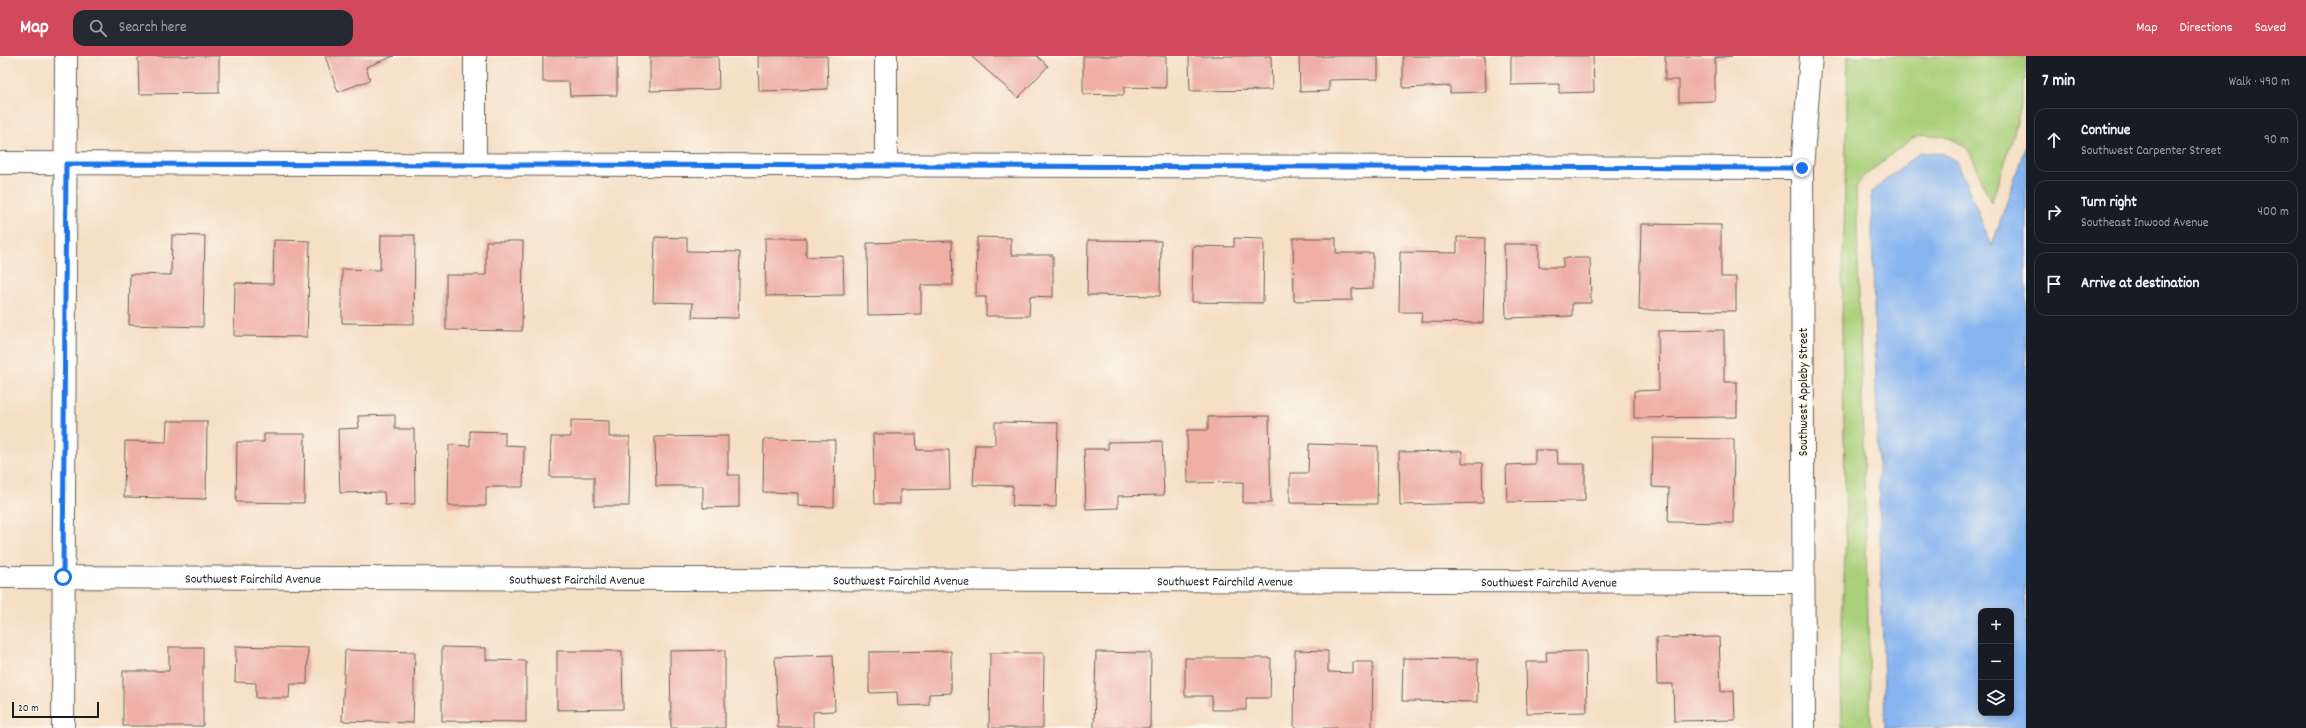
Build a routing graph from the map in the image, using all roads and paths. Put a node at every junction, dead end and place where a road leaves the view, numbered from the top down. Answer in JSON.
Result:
{"nodes":[{"id":1,"x":66,"y":56,"type":"edge"},
{"id":2,"x":475,"y":56,"type":"edge"},
{"id":3,"x":886,"y":56,"type":"edge"},
{"id":4,"x":1811,"y":56,"type":"edge"},
{"id":5,"x":0,"y":164,"type":"edge"},
{"id":6,"x":66,"y":164,"type":"junction"},
{"id":7,"x":475,"y":166,"type":"junction"},
{"id":8,"x":886,"y":166,"type":"junction"},
{"id":9,"x":1802,"y":168,"type":"junction"},
{"id":10,"x":0,"y":577,"type":"edge"},
{"id":11,"x":63,"y":577,"type":"junction"},
{"id":12,"x":1803,"y":582,"type":"junction"},
{"id":13,"x":63,"y":728,"type":"edge"},
{"id":14,"x":1804,"y":728,"type":"edge"}],
"edges":[{"from":1,"to":6,"type":"street"},
{"from":2,"to":7,"type":"street"},
{"from":3,"to":8,"type":"street"},
{"from":4,"to":9,"type":"street","name":"Southwest Appleby Street"},
{"from":5,"to":6,"type":"street"},
{"from":6,"to":7,"type":"street"},
{"from":6,"to":11,"type":"street"},
{"from":7,"to":8,"type":"street"},
{"from":8,"to":9,"type":"street"},
{"from":9,"to":12,"type":"street","name":"Southwest Appleby Street"},
{"from":10,"to":11,"type":"street","name":"Southwest Fairchild Avenue"},
{"from":11,"to":12,"type":"street","name":"Southwest Fairchild Avenue"},
{"from":11,"to":13,"type":"street"},
{"from":12,"to":14,"type":"street","name":"Southwest Appleby Street"}]}
